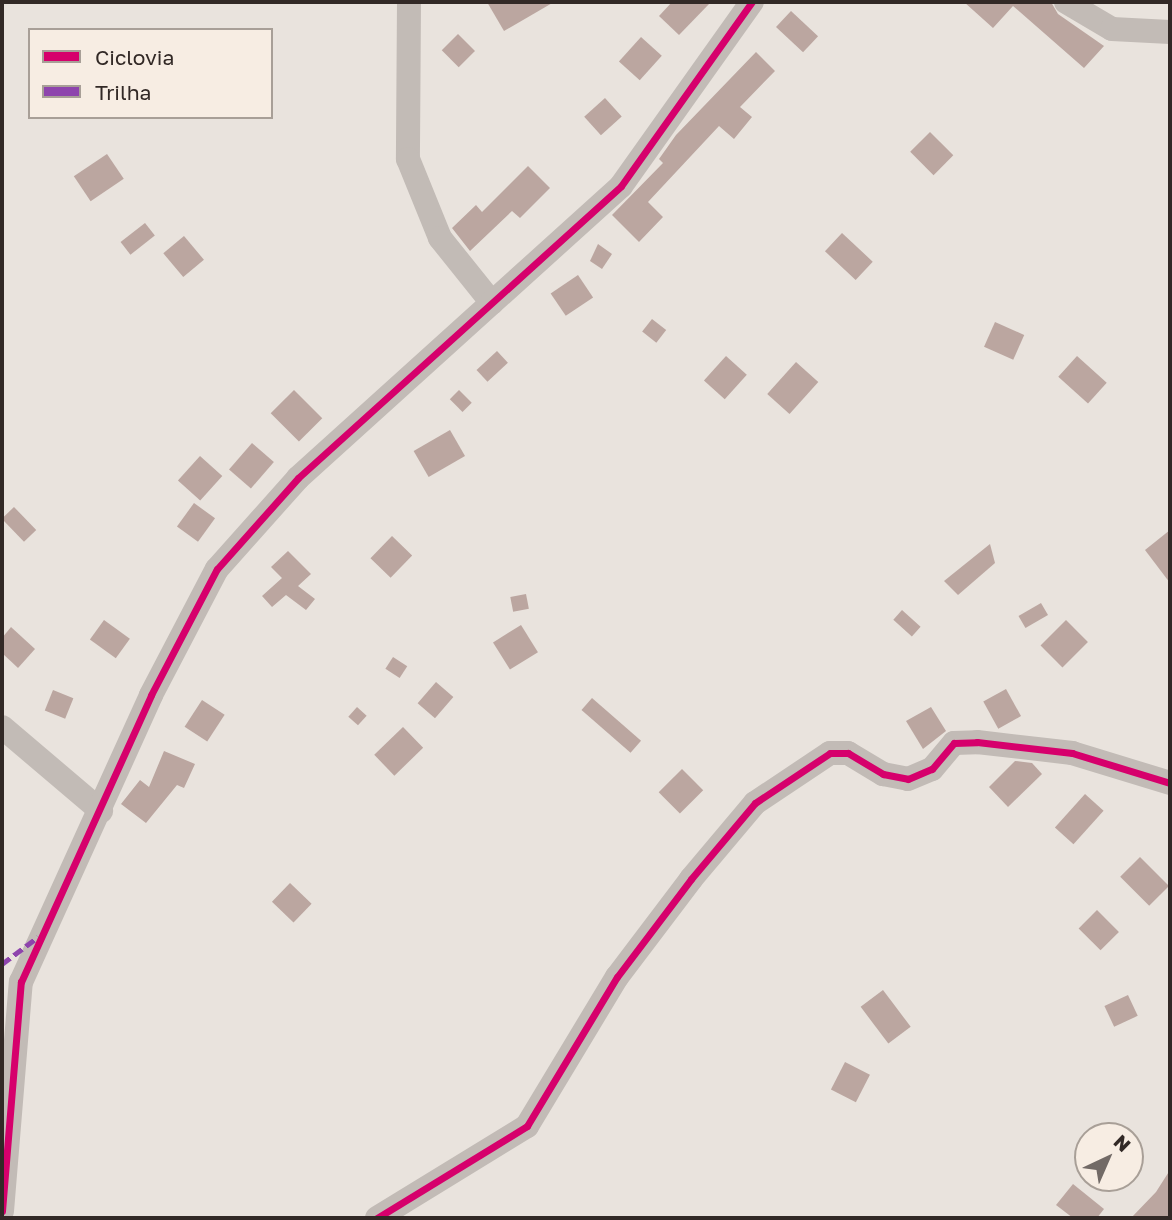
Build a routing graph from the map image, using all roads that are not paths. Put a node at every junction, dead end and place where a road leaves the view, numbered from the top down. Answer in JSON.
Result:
{"nodes":[{"id":1,"x":409,"y":2,"type":"edge"},
{"id":2,"x":752,"y":2,"type":"edge"},
{"id":3,"x":1066,"y":2,"type":"edge"},
{"id":4,"x":1170,"y":32,"type":"edge"},
{"id":5,"x":492,"y":303,"type":"junction"},
{"id":6,"x":2,"y":727,"type":"edge"},
{"id":7,"x":1170,"y":783,"type":"edge"},
{"id":8,"x":101,"y":811,"type":"junction"},
{"id":9,"x":2,"y":1211,"type":"edge"},
{"id":10,"x":377,"y":1218,"type":"edge"}],
"edges":[{"from":1,"to":5,"type":"street"},
{"from":2,"to":5,"type":"street"},
{"from":3,"to":4,"type":"street"},
{"from":5,"to":8,"type":"street"},
{"from":6,"to":8,"type":"street"},
{"from":7,"to":10,"type":"street"},
{"from":8,"to":9,"type":"street"}]}
